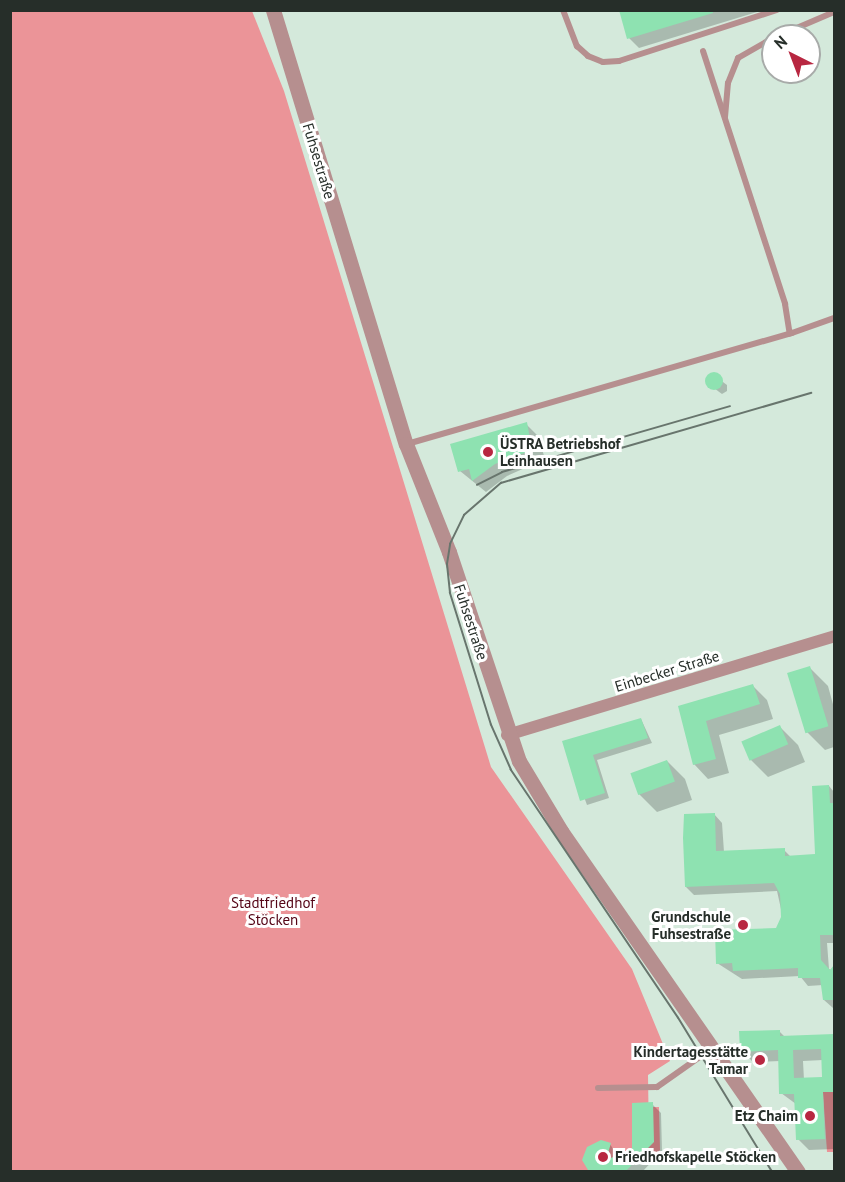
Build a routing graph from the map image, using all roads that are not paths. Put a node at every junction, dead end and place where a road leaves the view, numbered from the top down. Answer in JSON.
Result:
{"nodes":[{"id":1,"x":273,"y":10,"type":"edge"},
{"id":2,"x":563,"y":10,"type":"edge"},
{"id":3,"x":777,"y":10,"type":"edge"},
{"id":4,"x":834,"y":12,"type":"edge"},
{"id":5,"x":806,"y":24,"type":"edge"},
{"id":6,"x":761,"y":45,"type":"edge"},
{"id":7,"x":703,"y":51,"type":"dead end"},
{"id":8,"x":724,"y":120,"type":"junction"},
{"id":9,"x":834,"y":318,"type":"edge"},
{"id":10,"x":790,"y":334,"type":"junction"},
{"id":11,"x":406,"y":444,"type":"junction"},
{"id":12,"x":834,"y":636,"type":"edge"},
{"id":13,"x":507,"y":735,"type":"junction"},
{"id":14,"x":712,"y":1048,"type":"junction"},
{"id":15,"x":598,"y":1088,"type":"dead end"},
{"id":16,"x":798,"y":1172,"type":"edge"}],
"edges":[{"from":1,"to":11,"type":"street","name":"Fuhsestraße"},
{"from":2,"to":3,"type":"lane"},
{"from":4,"to":5,"type":"lane"},
{"from":6,"to":8,"type":"lane"},
{"from":7,"to":8,"type":"lane"},
{"from":8,"to":10,"type":"lane"},
{"from":9,"to":10,"type":"lane"},
{"from":10,"to":11,"type":"lane"},
{"from":11,"to":13,"type":"street","name":"Fuhsestraße"},
{"from":12,"to":13,"type":"street","name":"Einbecker Straße"},
{"from":13,"to":14,"type":"street","name":"Fuhsestraße"},
{"from":14,"to":15,"type":"lane"},
{"from":14,"to":16,"type":"street","name":"Fuhsestraße"}]}
